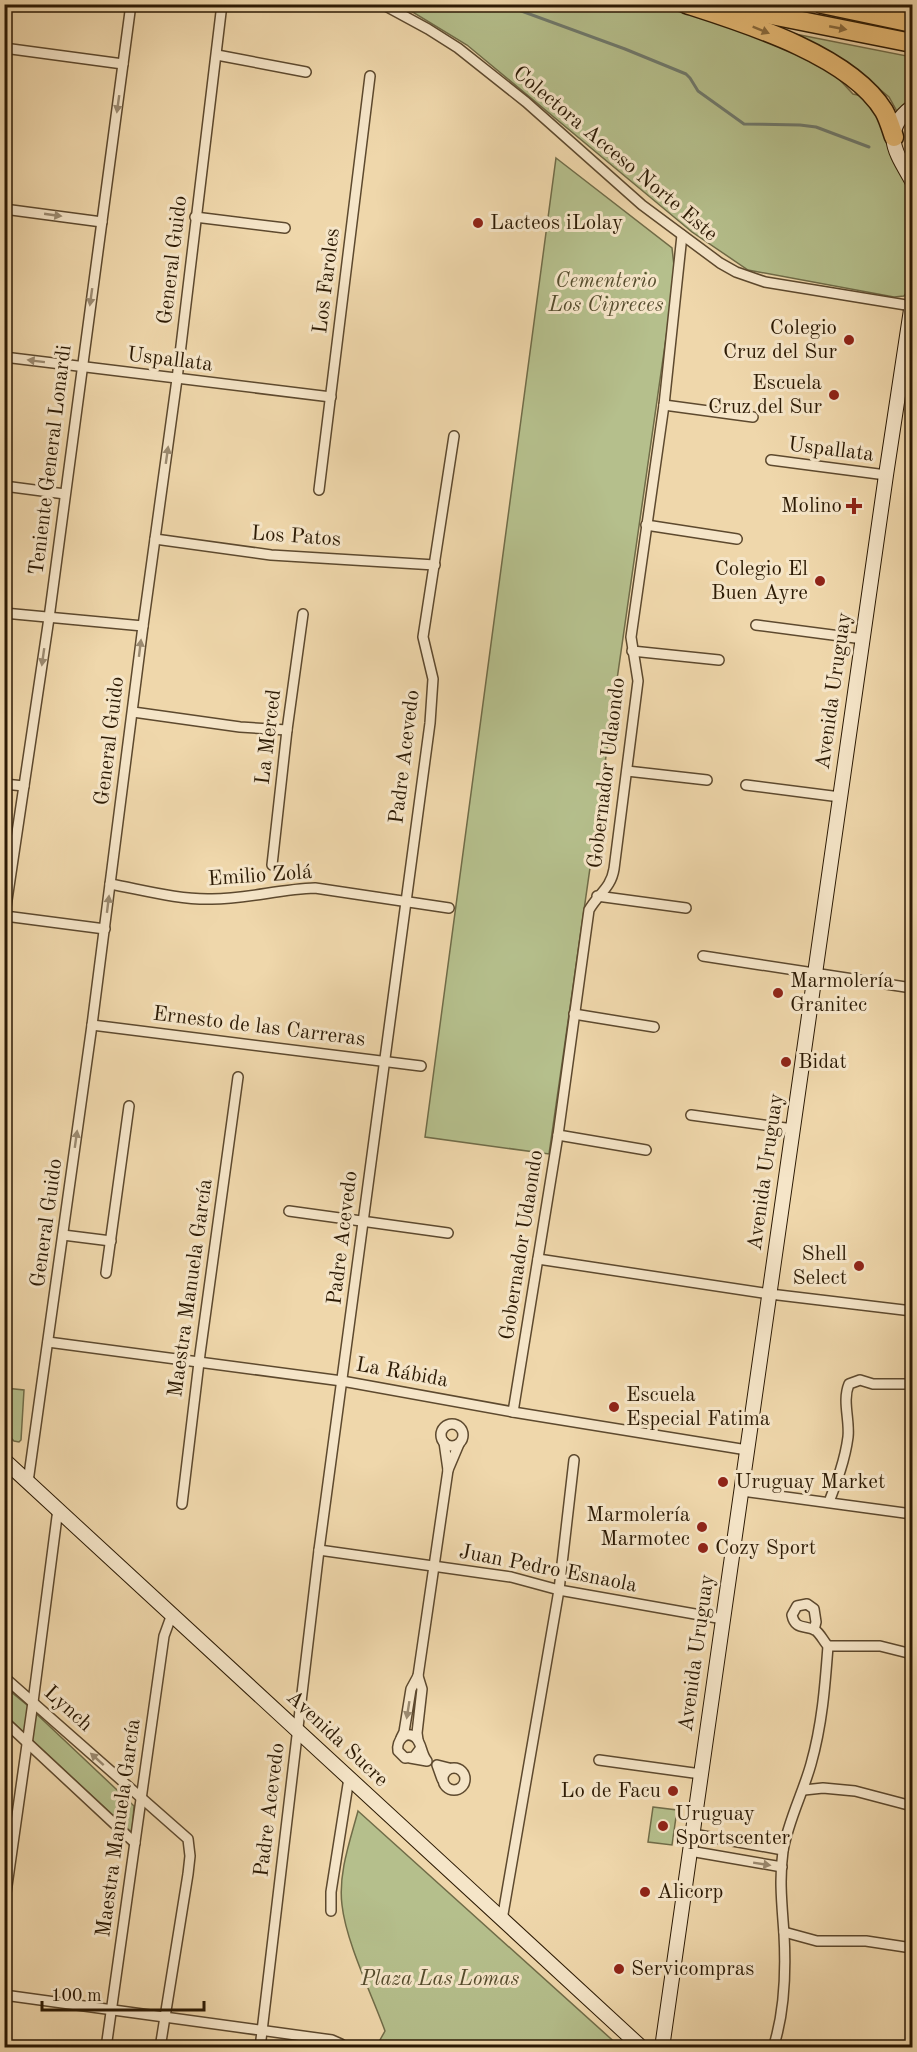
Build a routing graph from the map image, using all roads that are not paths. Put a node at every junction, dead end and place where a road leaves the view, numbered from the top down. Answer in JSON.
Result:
{"nodes":[{"id":1,"x":131,"y":4,"type":"edge"},
{"id":2,"x":222,"y":4,"type":"edge"},
{"id":3,"x":382,"y":4,"type":"edge"},
{"id":4,"x":686,"y":4,"type":"edge"},
{"id":5,"x":719,"y":4,"type":"edge"},
{"id":6,"x":822,"y":4,"type":"edge"},
{"id":7,"x":912,"y":23,"type":"edge"},
{"id":8,"x":912,"y":43,"type":"edge"},
{"id":9,"x":4,"y":48,"type":"edge"},
{"id":10,"x":217,"y":56,"type":"junction"},
{"id":11,"x":123,"y":64,"type":"junction"},
{"id":12,"x":306,"y":72,"type":"dead end"},
{"id":13,"x":370,"y":76,"type":"dead end"},
{"id":14,"x":912,"y":107,"type":"edge"},
{"id":15,"x":894,"y":136,"type":"junction"},
{"id":16,"x":910,"y":174,"type":"edge"},
{"id":17,"x":4,"y":209,"type":"edge"},
{"id":18,"x":195,"y":217,"type":"junction"},
{"id":19,"x":102,"y":222,"type":"junction"},
{"id":20,"x":285,"y":228,"type":"dead end"},
{"id":21,"x":682,"y":235,"type":"junction"},
{"id":22,"x":912,"y":304,"type":"edge"},
{"id":23,"x":4,"y":357,"type":"edge"},
{"id":24,"x":81,"y":367,"type":"junction"},
{"id":25,"x":177,"y":379,"type":"junction"},
{"id":26,"x":331,"y":397,"type":"junction"},
{"id":27,"x":664,"y":405,"type":"junction"},
{"id":28,"x":753,"y":417,"type":"dead end"},
{"id":29,"x":454,"y":436,"type":"dead end"},
{"id":30,"x":771,"y":460,"type":"dead end"},
{"id":31,"x":886,"y":475,"type":"junction"},
{"id":32,"x":4,"y":486,"type":"edge"},
{"id":33,"x":319,"y":490,"type":"dead end"},
{"id":34,"x":65,"y":494,"type":"junction"},
{"id":35,"x":646,"y":525,"type":"junction"},
{"id":36,"x":155,"y":539,"type":"junction"},
{"id":37,"x":737,"y":539,"type":"dead end"},
{"id":38,"x":435,"y":565,"type":"junction"},
{"id":39,"x":4,"y":613,"type":"edge"},
{"id":40,"x":303,"y":614,"type":"dead end"},
{"id":41,"x":49,"y":618,"type":"junction"},
{"id":42,"x":756,"y":625,"type":"dead end"},
{"id":43,"x":143,"y":626,"type":"junction"},
{"id":44,"x":863,"y":639,"type":"junction"},
{"id":45,"x":632,"y":651,"type":"junction"},
{"id":46,"x":719,"y":660,"type":"dead end"},
{"id":47,"x":133,"y":712,"type":"junction"},
{"id":48,"x":287,"y":730,"type":"junction"},
{"id":49,"x":627,"y":771,"type":"junction"},
{"id":50,"x":707,"y":780,"type":"dead end"},
{"id":51,"x":4,"y":784,"type":"edge"},
{"id":52,"x":746,"y":785,"type":"dead end"},
{"id":53,"x":24,"y":786,"type":"junction"},
{"id":54,"x":840,"y":797,"type":"junction"},
{"id":55,"x":272,"y":865,"type":"dead end"},
{"id":56,"x":110,"y":884,"type":"junction"},
{"id":57,"x":597,"y":896,"type":"junction"},
{"id":58,"x":405,"y":900,"type":"junction"},
{"id":59,"x":449,"y":908,"type":"dead end"},
{"id":60,"x":686,"y":908,"type":"dead end"},
{"id":61,"x":5,"y":918,"type":"edge"},
{"id":62,"x":105,"y":929,"type":"junction"},
{"id":63,"x":703,"y":956,"type":"dead end"},
{"id":64,"x":815,"y":974,"type":"junction"},
{"id":65,"x":912,"y":988,"type":"edge"},
{"id":66,"x":574,"y":1014,"type":"junction"},
{"id":67,"x":92,"y":1024,"type":"junction"},
{"id":68,"x":654,"y":1028,"type":"dead end"},
{"id":69,"x":384,"y":1060,"type":"junction"},
{"id":70,"x":421,"y":1066,"type":"dead end"},
{"id":71,"x":238,"y":1077,"type":"dead end"},
{"id":72,"x":129,"y":1106,"type":"dead end"},
{"id":73,"x":691,"y":1115,"type":"dead end"},
{"id":74,"x":793,"y":1129,"type":"junction"},
{"id":75,"x":558,"y":1135,"type":"junction"},
{"id":76,"x":646,"y":1150,"type":"dead end"},
{"id":77,"x":289,"y":1211,"type":"dead end"},
{"id":78,"x":363,"y":1220,"type":"junction"},
{"id":79,"x":448,"y":1233,"type":"dead end"},
{"id":80,"x":63,"y":1235,"type":"junction"},
{"id":81,"x":111,"y":1241,"type":"junction"},
{"id":82,"x":538,"y":1259,"type":"junction"},
{"id":83,"x":106,"y":1273,"type":"dead end"},
{"id":84,"x":770,"y":1294,"type":"junction"},
{"id":85,"x":912,"y":1311,"type":"edge"},
{"id":86,"x":48,"y":1342,"type":"junction"},
{"id":87,"x":199,"y":1361,"type":"junction"},
{"id":88,"x":342,"y":1381,"type":"junction"},
{"id":89,"x":912,"y":1384,"type":"edge"},
{"id":90,"x":513,"y":1412,"type":"junction"},
{"id":91,"x":444,"y":1442,"type":"junction"},
{"id":92,"x":459,"y":1444,"type":"junction"},
{"id":93,"x":747,"y":1450,"type":"junction"},
{"id":94,"x":4,"y":1460,"type":"edge"},
{"id":95,"x":574,"y":1460,"type":"dead end"},
{"id":96,"x":448,"y":1470,"type":"junction"},
{"id":97,"x":28,"y":1482,"type":"junction"},
{"id":98,"x":741,"y":1491,"type":"junction"},
{"id":99,"x":829,"y":1502,"type":"junction"},
{"id":100,"x":182,"y":1504,"type":"dead end"},
{"id":101,"x":58,"y":1509,"type":"junction"},
{"id":102,"x":912,"y":1514,"type":"edge"},
{"id":103,"x":319,"y":1550,"type":"junction"},
{"id":104,"x":434,"y":1566,"type":"junction"},
{"id":105,"x":560,"y":1590,"type":"junction"},
{"id":106,"x":172,"y":1614,"type":"junction"},
{"id":107,"x":723,"y":1619,"type":"junction"},
{"id":108,"x":814,"y":1630,"type":"dead end"},
{"id":109,"x":828,"y":1646,"type":"junction"},
{"id":110,"x":912,"y":1654,"type":"edge"},
{"id":111,"x":418,"y":1676,"type":"junction"},
{"id":112,"x":4,"y":1677,"type":"edge"},
{"id":113,"x":33,"y":1702,"type":"junction"},
{"id":114,"x":4,"y":1721,"type":"edge"},
{"id":115,"x":297,"y":1731,"type":"junction"},
{"id":116,"x":401,"y":1738,"type":"junction"},
{"id":117,"x":27,"y":1741,"type":"junction"},
{"id":118,"x":419,"y":1745,"type":"junction"},
{"id":119,"x":410,"y":1758,"type":"junction"},
{"id":120,"x":599,"y":1760,"type":"dead end"},
{"id":121,"x":427,"y":1761,"type":"junction"},
{"id":122,"x":437,"y":1765,"type":"junction"},
{"id":123,"x":450,"y":1768,"type":"junction"},
{"id":124,"x":701,"y":1774,"type":"junction"},
{"id":125,"x":349,"y":1778,"type":"junction"},
{"id":126,"x":442,"y":1779,"type":"junction"},
{"id":127,"x":804,"y":1790,"type":"junction"},
{"id":128,"x":141,"y":1798,"type":"junction"},
{"id":129,"x":912,"y":1806,"type":"edge"},
{"id":130,"x":693,"y":1834,"type":"junction"},
{"id":131,"x":9,"y":1835,"type":"edge"},
{"id":132,"x":135,"y":1843,"type":"junction"},
{"id":133,"x":783,"y":1850,"type":"junction"},
{"id":134,"x":690,"y":1851,"type":"junction"},
{"id":135,"x":782,"y":1867,"type":"junction"},
{"id":136,"x":4,"y":1907,"type":"edge"},
{"id":137,"x":331,"y":1911,"type":"dead end"},
{"id":138,"x":502,"y":1920,"type":"junction"},
{"id":139,"x":784,"y":1932,"type":"junction"},
{"id":140,"x":912,"y":1948,"type":"edge"},
{"id":141,"x":4,"y":1995,"type":"edge"},
{"id":142,"x":111,"y":2010,"type":"junction"},
{"id":143,"x":165,"y":2017,"type":"junction"},
{"id":144,"x":262,"y":2030,"type":"junction"},
{"id":145,"x":342,"y":2046,"type":"edge"},
{"id":146,"x":106,"y":2048,"type":"edge"},
{"id":147,"x":160,"y":2048,"type":"edge"},
{"id":148,"x":260,"y":2048,"type":"edge"},
{"id":149,"x":642,"y":2048,"type":"edge"},
{"id":150,"x":662,"y":2048,"type":"edge"},
{"id":151,"x":773,"y":2048,"type":"edge"}],
"edges":[{"from":1,"to":11,"type":"street","name":"Teniente General Lonardi"},
{"from":2,"to":10,"type":"street","name":"General Guido"},
{"from":3,"to":21,"type":"street","name":"Colectora Acceso Norte Este"},
{"from":4,"to":15,"type":"highway","one_way":true},
{"from":5,"to":8,"type":"highway","one_way":true},
{"from":6,"to":7,"type":"highway"},
{"from":9,"to":11,"type":"street"},
{"from":10,"to":12,"type":"street"},
{"from":10,"to":18,"type":"street","name":"General Guido"},
{"from":11,"to":19,"type":"street","name":"Teniente General Lonardi","one_way":true},
{"from":13,"to":26,"type":"street","name":"Los Faroles"},
{"from":14,"to":15,"type":"main road"},
{"from":15,"to":16,"type":"main road"},
{"from":17,"to":19,"type":"street","one_way":true},
{"from":18,"to":20,"type":"street"},
{"from":18,"to":25,"type":"street","name":"General Guido"},
{"from":19,"to":24,"type":"street","name":"Teniente General Lonardi","one_way":true},
{"from":21,"to":22,"type":"street","name":"Colectora Acceso Norte Este"},
{"from":21,"to":27,"type":"street","name":"Gobernador Udaondo"},
{"from":22,"to":31,"type":"main road","name":"Avenida Uruguay"},
{"from":24,"to":23,"type":"street","name":"Uspallata","one_way":true},
{"from":24,"to":25,"type":"street","name":"Uspallata"},
{"from":24,"to":34,"type":"street","name":"Teniente General Lonardi"},
{"from":25,"to":26,"type":"street","name":"Uspallata"},
{"from":36,"to":25,"type":"street","name":"General Guido","one_way":true},
{"from":26,"to":33,"type":"street","name":"Los Faroles"},
{"from":27,"to":28,"type":"street"},
{"from":27,"to":35,"type":"street","name":"Gobernador Udaondo"},
{"from":29,"to":38,"type":"street","name":"Padre Acevedo"},
{"from":30,"to":31,"type":"street","name":"Uspallata"},
{"from":31,"to":44,"type":"main road","name":"Avenida Uruguay"},
{"from":32,"to":34,"type":"street"},
{"from":34,"to":41,"type":"street","name":"Teniente General Lonardi"},
{"from":35,"to":37,"type":"street"},
{"from":35,"to":45,"type":"street","name":"Gobernador Udaondo"},
{"from":36,"to":38,"type":"street","name":"Los Patos"},
{"from":36,"to":43,"type":"street","name":"General Guido"},
{"from":38,"to":58,"type":"street","name":"Padre Acevedo"},
{"from":39,"to":41,"type":"street"},
{"from":40,"to":48,"type":"street","name":"La Merced"},
{"from":41,"to":43,"type":"street"},
{"from":41,"to":53,"type":"street","name":"Teniente General Lonardi","one_way":true},
{"from":42,"to":44,"type":"street"},
{"from":47,"to":43,"type":"street","name":"General Guido","one_way":true},
{"from":44,"to":54,"type":"main road","name":"Avenida Uruguay"},
{"from":45,"to":46,"type":"street"},
{"from":45,"to":49,"type":"street","name":"Gobernador Udaondo"},
{"from":47,"to":48,"type":"street"},
{"from":47,"to":56,"type":"street","name":"General Guido"},
{"from":48,"to":55,"type":"street","name":"La Merced"},
{"from":49,"to":50,"type":"street"},
{"from":49,"to":57,"type":"street","name":"Gobernador Udaondo"},
{"from":51,"to":53,"type":"street"},
{"from":52,"to":54,"type":"street"},
{"from":53,"to":61,"type":"street","name":"Teniente General Lonardi"},
{"from":54,"to":64,"type":"main road","name":"Avenida Uruguay"},
{"from":56,"to":58,"type":"street","name":"Emilio Zolá"},
{"from":62,"to":56,"type":"street","name":"General Guido","one_way":true},
{"from":57,"to":60,"type":"street"},
{"from":57,"to":66,"type":"street","name":"Gobernador Udaondo"},
{"from":58,"to":59,"type":"street","name":"Emilio Zolá"},
{"from":58,"to":69,"type":"street","name":"Padre Acevedo"},
{"from":61,"to":62,"type":"street"},
{"from":62,"to":67,"type":"street","name":"General Guido"},
{"from":63,"to":64,"type":"street"},
{"from":64,"to":65,"type":"street"},
{"from":64,"to":74,"type":"main road","name":"Avenida Uruguay"},
{"from":66,"to":68,"type":"street"},
{"from":66,"to":75,"type":"street","name":"Gobernador Udaondo"},
{"from":67,"to":69,"type":"street","name":"Ernesto de las Carreras"},
{"from":80,"to":67,"type":"street","name":"General Guido","one_way":true},
{"from":69,"to":70,"type":"street","name":"Ernesto de las Carreras"},
{"from":69,"to":78,"type":"street","name":"Padre Acevedo"},
{"from":71,"to":87,"type":"street","name":"Maestra Manuela García"},
{"from":72,"to":81,"type":"street"},
{"from":73,"to":74,"type":"street"},
{"from":74,"to":84,"type":"main road","name":"Avenida Uruguay"},
{"from":75,"to":76,"type":"street"},
{"from":75,"to":82,"type":"street","name":"Gobernador Udaondo"},
{"from":77,"to":78,"type":"street"},
{"from":78,"to":79,"type":"street"},
{"from":78,"to":88,"type":"street","name":"Padre Acevedo"},
{"from":80,"to":81,"type":"street"},
{"from":80,"to":86,"type":"street","name":"General Guido"},
{"from":81,"to":83,"type":"street"},
{"from":82,"to":84,"type":"street"},
{"from":82,"to":90,"type":"street","name":"Gobernador Udaondo"},
{"from":84,"to":85,"type":"street"},
{"from":84,"to":93,"type":"main road","name":"Avenida Uruguay"},
{"from":86,"to":87,"type":"street","name":"La Rábida"},
{"from":86,"to":97,"type":"street","name":"General Guido"},
{"from":87,"to":88,"type":"street","name":"La Rábida"},
{"from":87,"to":100,"type":"street","name":"Maestra Manuela García"},
{"from":88,"to":90,"type":"street","name":"La Rábida"},
{"from":88,"to":103,"type":"street","name":"Padre Acevedo"},
{"from":89,"to":99,"type":"street"},
{"from":90,"to":93,"type":"street","name":"La Rábida"},
{"from":91,"to":92,"type":"street"},
{"from":91,"to":92,"type":"street"},
{"from":91,"to":96,"type":"street"},
{"from":92,"to":96,"type":"street"},
{"from":93,"to":98,"type":"main road","name":"Avenida Uruguay"},
{"from":94,"to":97,"type":"main road","name":"Avenida Sucre"},
{"from":95,"to":105,"type":"street"},
{"from":96,"to":104,"type":"street"},
{"from":97,"to":101,"type":"main road","name":"Avenida Sucre"},
{"from":98,"to":99,"type":"street"},
{"from":98,"to":107,"type":"main road","name":"Avenida Uruguay"},
{"from":99,"to":102,"type":"street"},
{"from":101,"to":106,"type":"main road","name":"Avenida Sucre"},
{"from":101,"to":113,"type":"street"},
{"from":103,"to":104,"type":"street","name":"Juan Pedro Esnaola"},
{"from":103,"to":115,"type":"street","name":"Padre Acevedo"},
{"from":104,"to":105,"type":"street","name":"Juan Pedro Esnaola"},
{"from":104,"to":111,"type":"street"},
{"from":105,"to":107,"type":"street","name":"Juan Pedro Esnaola"},
{"from":105,"to":138,"type":"street"},
{"from":106,"to":115,"type":"main road","name":"Avenida Sucre"},
{"from":106,"to":128,"type":"street","name":"Maestra Manuela García"},
{"from":107,"to":124,"type":"main road","name":"Avenida Uruguay"},
{"from":108,"to":109,"type":"street"},
{"from":109,"to":110,"type":"street"},
{"from":109,"to":127,"type":"street"},
{"from":111,"to":116,"type":"street","one_way":true},
{"from":111,"to":118,"type":"street"},
{"from":112,"to":113,"type":"street","name":"Lynch"},
{"from":113,"to":117,"type":"street"},
{"from":128,"to":113,"type":"street","name":"Lynch","one_way":true},
{"from":114,"to":117,"type":"street"},
{"from":115,"to":125,"type":"main road","name":"Avenida Sucre"},
{"from":115,"to":144,"type":"street","name":"Padre Acevedo"},
{"from":116,"to":118,"type":"street"},
{"from":116,"to":119,"type":"street"},
{"from":117,"to":131,"type":"street"},
{"from":117,"to":132,"type":"street"},
{"from":118,"to":119,"type":"street"},
{"from":118,"to":121,"type":"street"},
{"from":119,"to":121,"type":"street"},
{"from":120,"to":124,"type":"street"},
{"from":121,"to":122,"type":"street"},
{"from":122,"to":123,"type":"street"},
{"from":122,"to":126,"type":"street"},
{"from":123,"to":126,"type":"street"},
{"from":123,"to":126,"type":"street"},
{"from":124,"to":130,"type":"main road","name":"Avenida Uruguay"},
{"from":125,"to":137,"type":"street"},
{"from":125,"to":138,"type":"main road","name":"Avenida Sucre"},
{"from":127,"to":129,"type":"street"},
{"from":127,"to":133,"type":"street"},
{"from":128,"to":132,"type":"street","name":"Maestra Manuela García"},
{"from":128,"to":143,"type":"street","name":"Lynch"},
{"from":130,"to":133,"type":"street"},
{"from":130,"to":134,"type":"main road","name":"Avenida Uruguay"},
{"from":131,"to":136,"type":"street"},
{"from":132,"to":142,"type":"street","name":"Maestra Manuela García"},
{"from":133,"to":135,"type":"street"},
{"from":134,"to":135,"type":"street","one_way":true},
{"from":134,"to":150,"type":"main road","name":"Avenida Uruguay"},
{"from":135,"to":139,"type":"street"},
{"from":138,"to":149,"type":"main road","name":"Avenida Sucre"},
{"from":139,"to":140,"type":"street"},
{"from":139,"to":151,"type":"street"},
{"from":141,"to":142,"type":"street"},
{"from":142,"to":143,"type":"street"},
{"from":142,"to":146,"type":"street","name":"Maestra Manuela García"},
{"from":143,"to":144,"type":"street"},
{"from":143,"to":147,"type":"street"},
{"from":144,"to":145,"type":"street"},
{"from":144,"to":148,"type":"street","name":"Padre Acevedo"}]}
